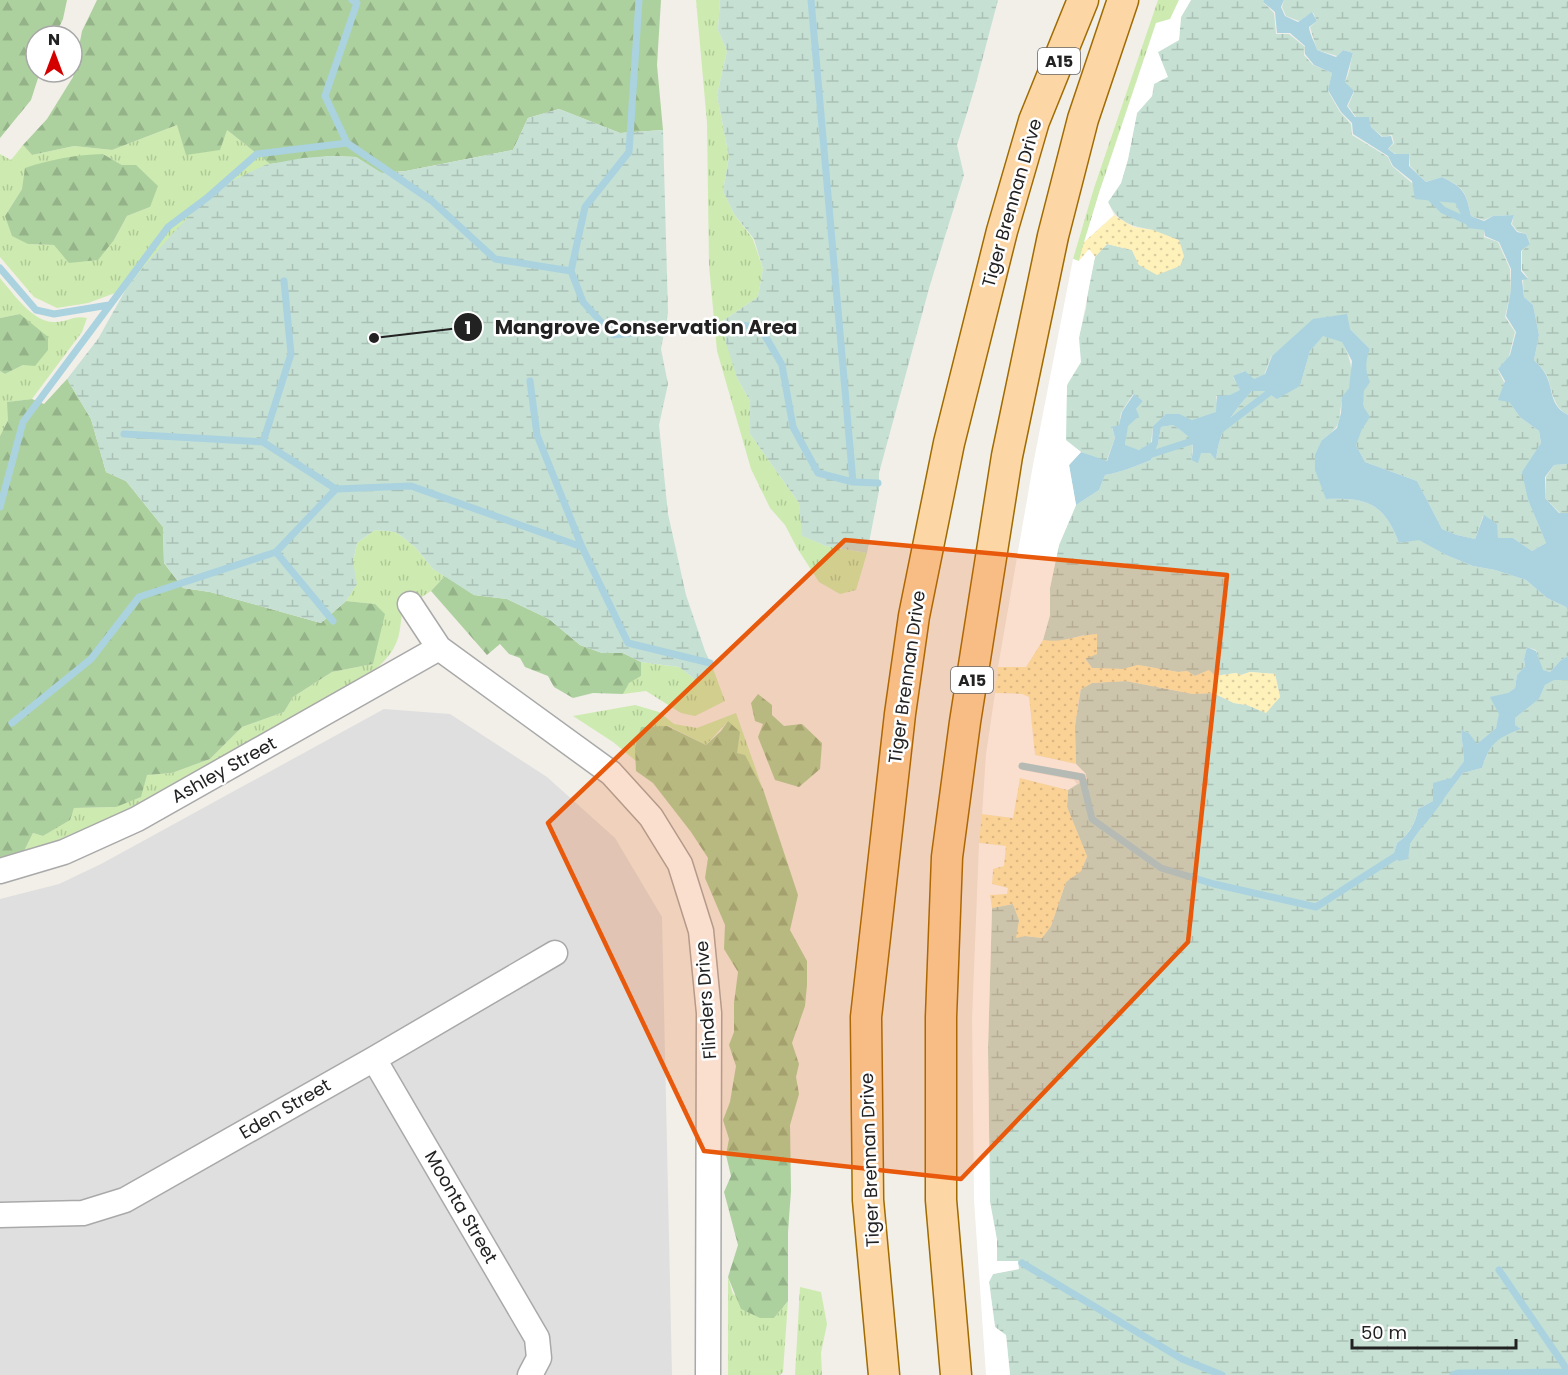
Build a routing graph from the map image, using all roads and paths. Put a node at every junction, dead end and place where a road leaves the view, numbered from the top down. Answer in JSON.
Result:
{"nodes":[{"id":1,"x":1083,"y":0,"type":"edge"},
{"id":2,"x":1123,"y":0,"type":"edge"},
{"id":3,"x":411,"y":604,"type":"dead end"},
{"id":4,"x":439,"y":648,"type":"junction"},
{"id":5,"x":0,"y":871,"type":"edge"},
{"id":6,"x":555,"y":953,"type":"dead end"},
{"id":7,"x":374,"y":1059,"type":"junction"},
{"id":8,"x":0,"y":1215,"type":"edge"},
{"id":9,"x":534,"y":1367,"type":"edge"},
{"id":10,"x":708,"y":1375,"type":"edge"},
{"id":11,"x":884,"y":1375,"type":"edge"},
{"id":12,"x":956,"y":1375,"type":"edge"}],
"edges":[{"from":1,"to":11,"type":"main road","name":"Tiger Brennan Drive","number":"A15"},
{"from":2,"to":12,"type":"main road","number":"A15"},
{"from":3,"to":4,"type":"street","name":"Flinders Drive"},
{"from":4,"to":5,"type":"street","name":"Ashley Street"},
{"from":4,"to":10,"type":"street","name":"Flinders Drive"},
{"from":6,"to":7,"type":"street","name":"Eden Street"},
{"from":7,"to":8,"type":"street","name":"Eden Street"},
{"from":7,"to":9,"type":"street","name":"Moonta Street"}]}
